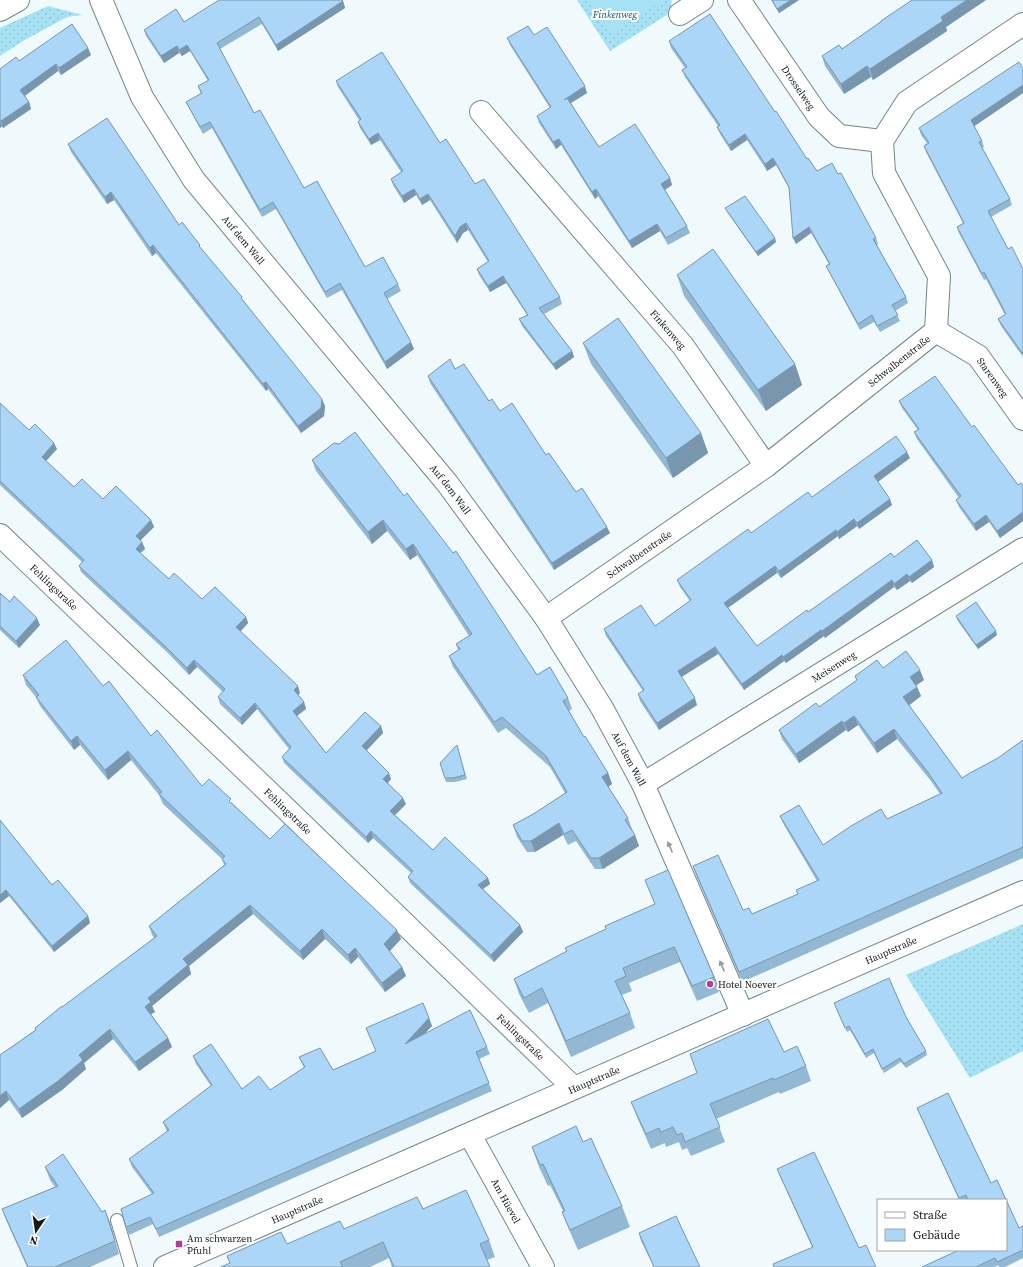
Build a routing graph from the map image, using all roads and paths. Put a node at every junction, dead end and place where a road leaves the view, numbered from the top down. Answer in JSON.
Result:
{"nodes":[{"id":1,"x":18,"y":0,"type":"edge"},
{"id":2,"x":101,"y":0,"type":"edge"},
{"id":3,"x":702,"y":0,"type":"edge"},
{"id":4,"x":739,"y":0,"type":"edge"},
{"id":5,"x":0,"y":10,"type":"edge"},
{"id":6,"x":680,"y":14,"type":"dead end"},
{"id":7,"x":1023,"y":24,"type":"edge"},
{"id":8,"x":481,"y":112,"type":"dead end"},
{"id":9,"x":882,"y":141,"type":"junction"},
{"id":10,"x":936,"y":331,"type":"junction"},
{"id":11,"x":1023,"y":419,"type":"edge"},
{"id":12,"x":766,"y":466,"type":"junction"},
{"id":13,"x":0,"y":535,"type":"edge"},
{"id":14,"x":1023,"y":549,"type":"edge"},
{"id":15,"x":546,"y":618,"type":"junction"},
{"id":16,"x":643,"y":784,"type":"junction"},
{"id":17,"x":1023,"y":892,"type":"edge"},
{"id":18,"x":743,"y":1015,"type":"junction"},
{"id":19,"x":574,"y":1088,"type":"junction"},
{"id":20,"x":470,"y":1134,"type":"junction"},
{"id":21,"x":117,"y":1220,"type":"dead end"},
{"id":22,"x":131,"y":1267,"type":"edge"},
{"id":23,"x":165,"y":1267,"type":"edge"},
{"id":24,"x":543,"y":1267,"type":"edge"}],
"edges":[{"from":1,"to":5,"type":"street"},
{"from":2,"to":15,"type":"street","name":"Auf dem Wall"},
{"from":3,"to":6,"type":"street"},
{"from":4,"to":9,"type":"street","name":"Drosselweg"},
{"from":7,"to":9,"type":"street"},
{"from":8,"to":12,"type":"street","name":"Finkenweg"},
{"from":9,"to":10,"type":"street","name":"Schwalbenstraße"},
{"from":10,"to":11,"type":"street","name":"Starenweg"},
{"from":10,"to":12,"type":"street","name":"Schwalbenstraße"},
{"from":12,"to":15,"type":"street","name":"Schwalbenstraße"},
{"from":13,"to":19,"type":"street","name":"Fehlingstraße"},
{"from":14,"to":16,"type":"street","name":"Meisenweg"},
{"from":15,"to":16,"type":"street","name":"Auf dem Wall"},
{"from":18,"to":16,"type":"street","name":"Auf dem Wall","one_way":true},
{"from":17,"to":18,"type":"street","name":"Hauptstraße"},
{"from":18,"to":19,"type":"street","name":"Hauptstraße"},
{"from":19,"to":20,"type":"street","name":"Hauptstraße"},
{"from":20,"to":23,"type":"street","name":"Hauptstraße"},
{"from":20,"to":24,"type":"street","name":"Am Hüevel"},
{"from":21,"to":22,"type":"lane"}]}
